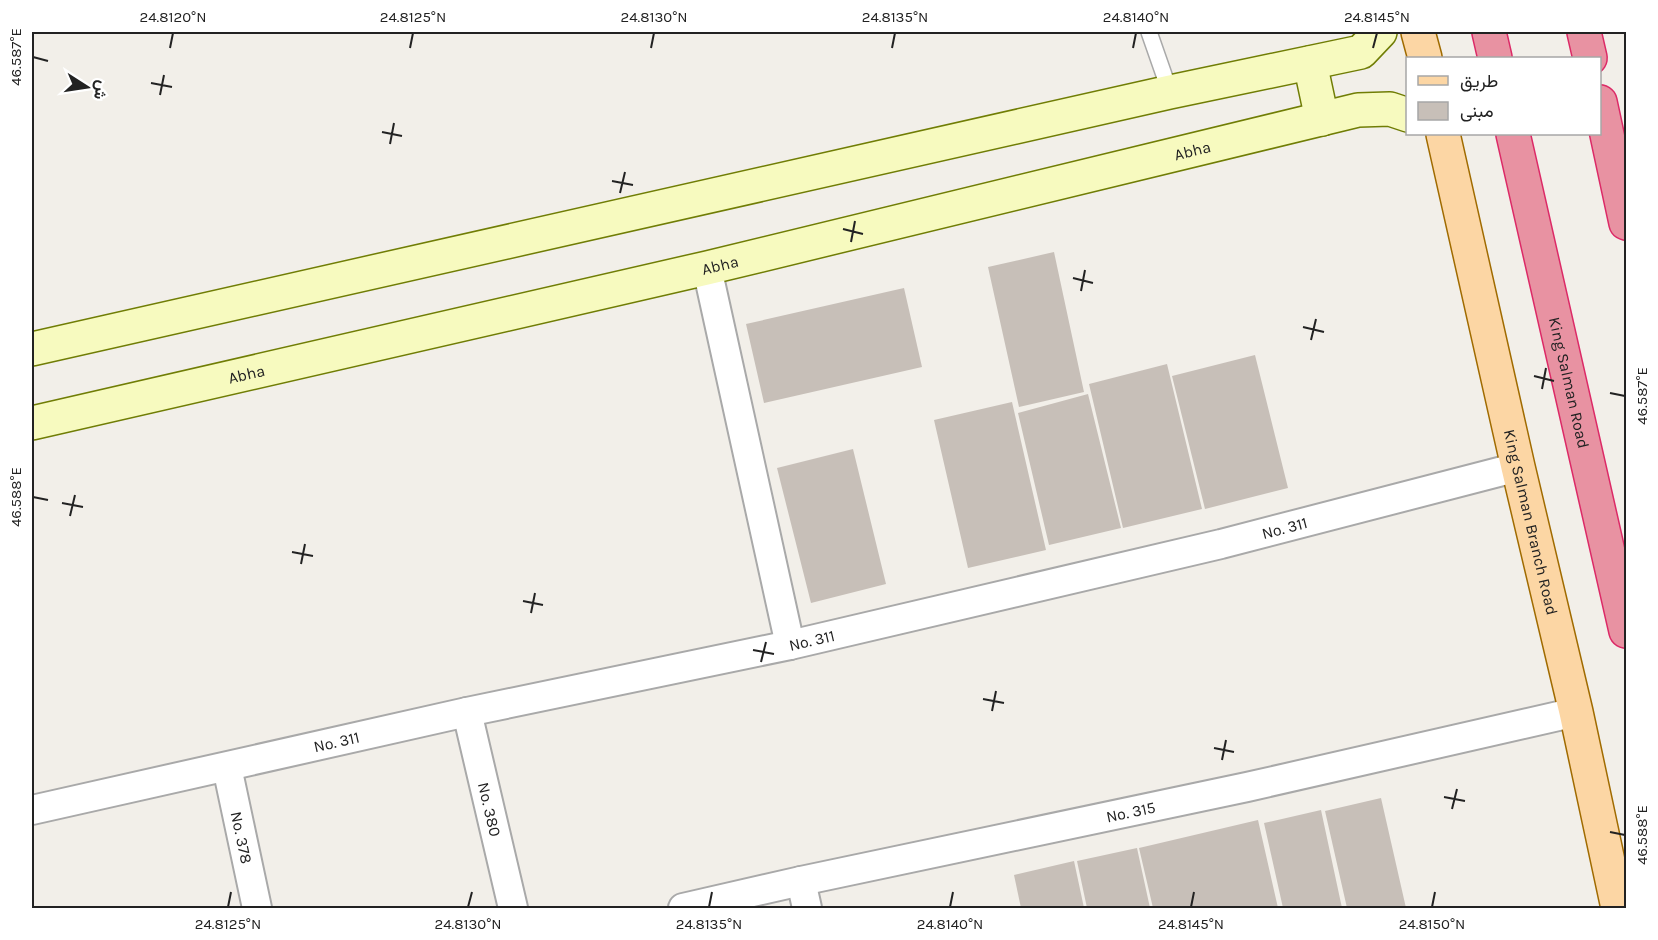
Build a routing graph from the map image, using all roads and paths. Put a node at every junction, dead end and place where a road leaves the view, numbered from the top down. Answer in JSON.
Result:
{"nodes":[{"id":1,"x":1149,"y":32,"type":"edge"},
{"id":2,"x":1380,"y":32,"type":"edge"},
{"id":3,"x":1418,"y":32,"type":"edge"},
{"id":4,"x":1489,"y":32,"type":"edge"},
{"id":5,"x":1584,"y":32,"type":"edge"},
{"id":6,"x":1425,"y":57,"type":"edge"},
{"id":7,"x":1495,"y":57,"type":"edge"},
{"id":8,"x":1590,"y":57,"type":"edge"},
{"id":9,"x":1310,"y":63,"type":"junction"},
{"id":10,"x":1170,"y":92,"type":"junction"},
{"id":11,"x":1601,"y":111,"type":"edge"},
{"id":12,"x":1406,"y":115,"type":"edge"},
{"id":13,"x":1322,"y":119,"type":"junction"},
{"id":14,"x":1512,"y":135,"type":"edge"},
{"id":15,"x":1441,"y":136,"type":"edge"},
{"id":16,"x":1626,"y":223,"type":"edge"},
{"id":17,"x":707,"y":268,"type":"junction"},
{"id":18,"x":32,"y":349,"type":"edge"},
{"id":19,"x":32,"y":423,"type":"edge"},
{"id":20,"x":1518,"y":467,"type":"junction"},
{"id":21,"x":1626,"y":631,"type":"edge"},
{"id":22,"x":790,"y":645,"type":"junction"},
{"id":23,"x":1576,"y":711,"type":"junction"},
{"id":24,"x":468,"y":712,"type":"junction"},
{"id":25,"x":227,"y":767,"type":"junction"},
{"id":26,"x":32,"y":810,"type":"edge"},
{"id":27,"x":801,"y":881,"type":"junction"},
{"id":28,"x":257,"y":909,"type":"edge"},
{"id":29,"x":513,"y":909,"type":"edge"},
{"id":30,"x":683,"y":909,"type":"edge"},
{"id":31,"x":807,"y":909,"type":"edge"},
{"id":32,"x":1618,"y":909,"type":"edge"}],
"edges":[{"from":1,"to":10,"type":"lane"},
{"from":2,"to":9,"type":"street"},
{"from":3,"to":6,"type":"main road"},
{"from":4,"to":7,"type":"highway"},
{"from":5,"to":8,"type":"highway"},
{"from":9,"to":10,"type":"street"},
{"from":9,"to":13,"type":"street"},
{"from":10,"to":18,"type":"street"},
{"from":11,"to":16,"type":"highway"},
{"from":12,"to":13,"type":"street","name":"Abha"},
{"from":13,"to":17,"type":"street","name":"Abha"},
{"from":14,"to":21,"type":"highway","name":"King Salman Road"},
{"from":15,"to":20,"type":"main road","name":"King Salman Branch Road"},
{"from":17,"to":19,"type":"street","name":"Abha"},
{"from":17,"to":22,"type":"street"},
{"from":20,"to":22,"type":"street","name":"No. 311"},
{"from":20,"to":23,"type":"main road","name":"King Salman Branch Road"},
{"from":22,"to":24,"type":"street","name":"No. 311"},
{"from":23,"to":27,"type":"street","name":"No. 315"},
{"from":23,"to":32,"type":"main road","name":"King Salman Branch Road"},
{"from":24,"to":25,"type":"street","name":"No. 311"},
{"from":24,"to":29,"type":"street","name":"No. 380"},
{"from":25,"to":26,"type":"street","name":"No. 311"},
{"from":25,"to":28,"type":"street","name":"No. 378"},
{"from":27,"to":30,"type":"street","name":"No. 315"},
{"from":27,"to":31,"type":"street"}]}
